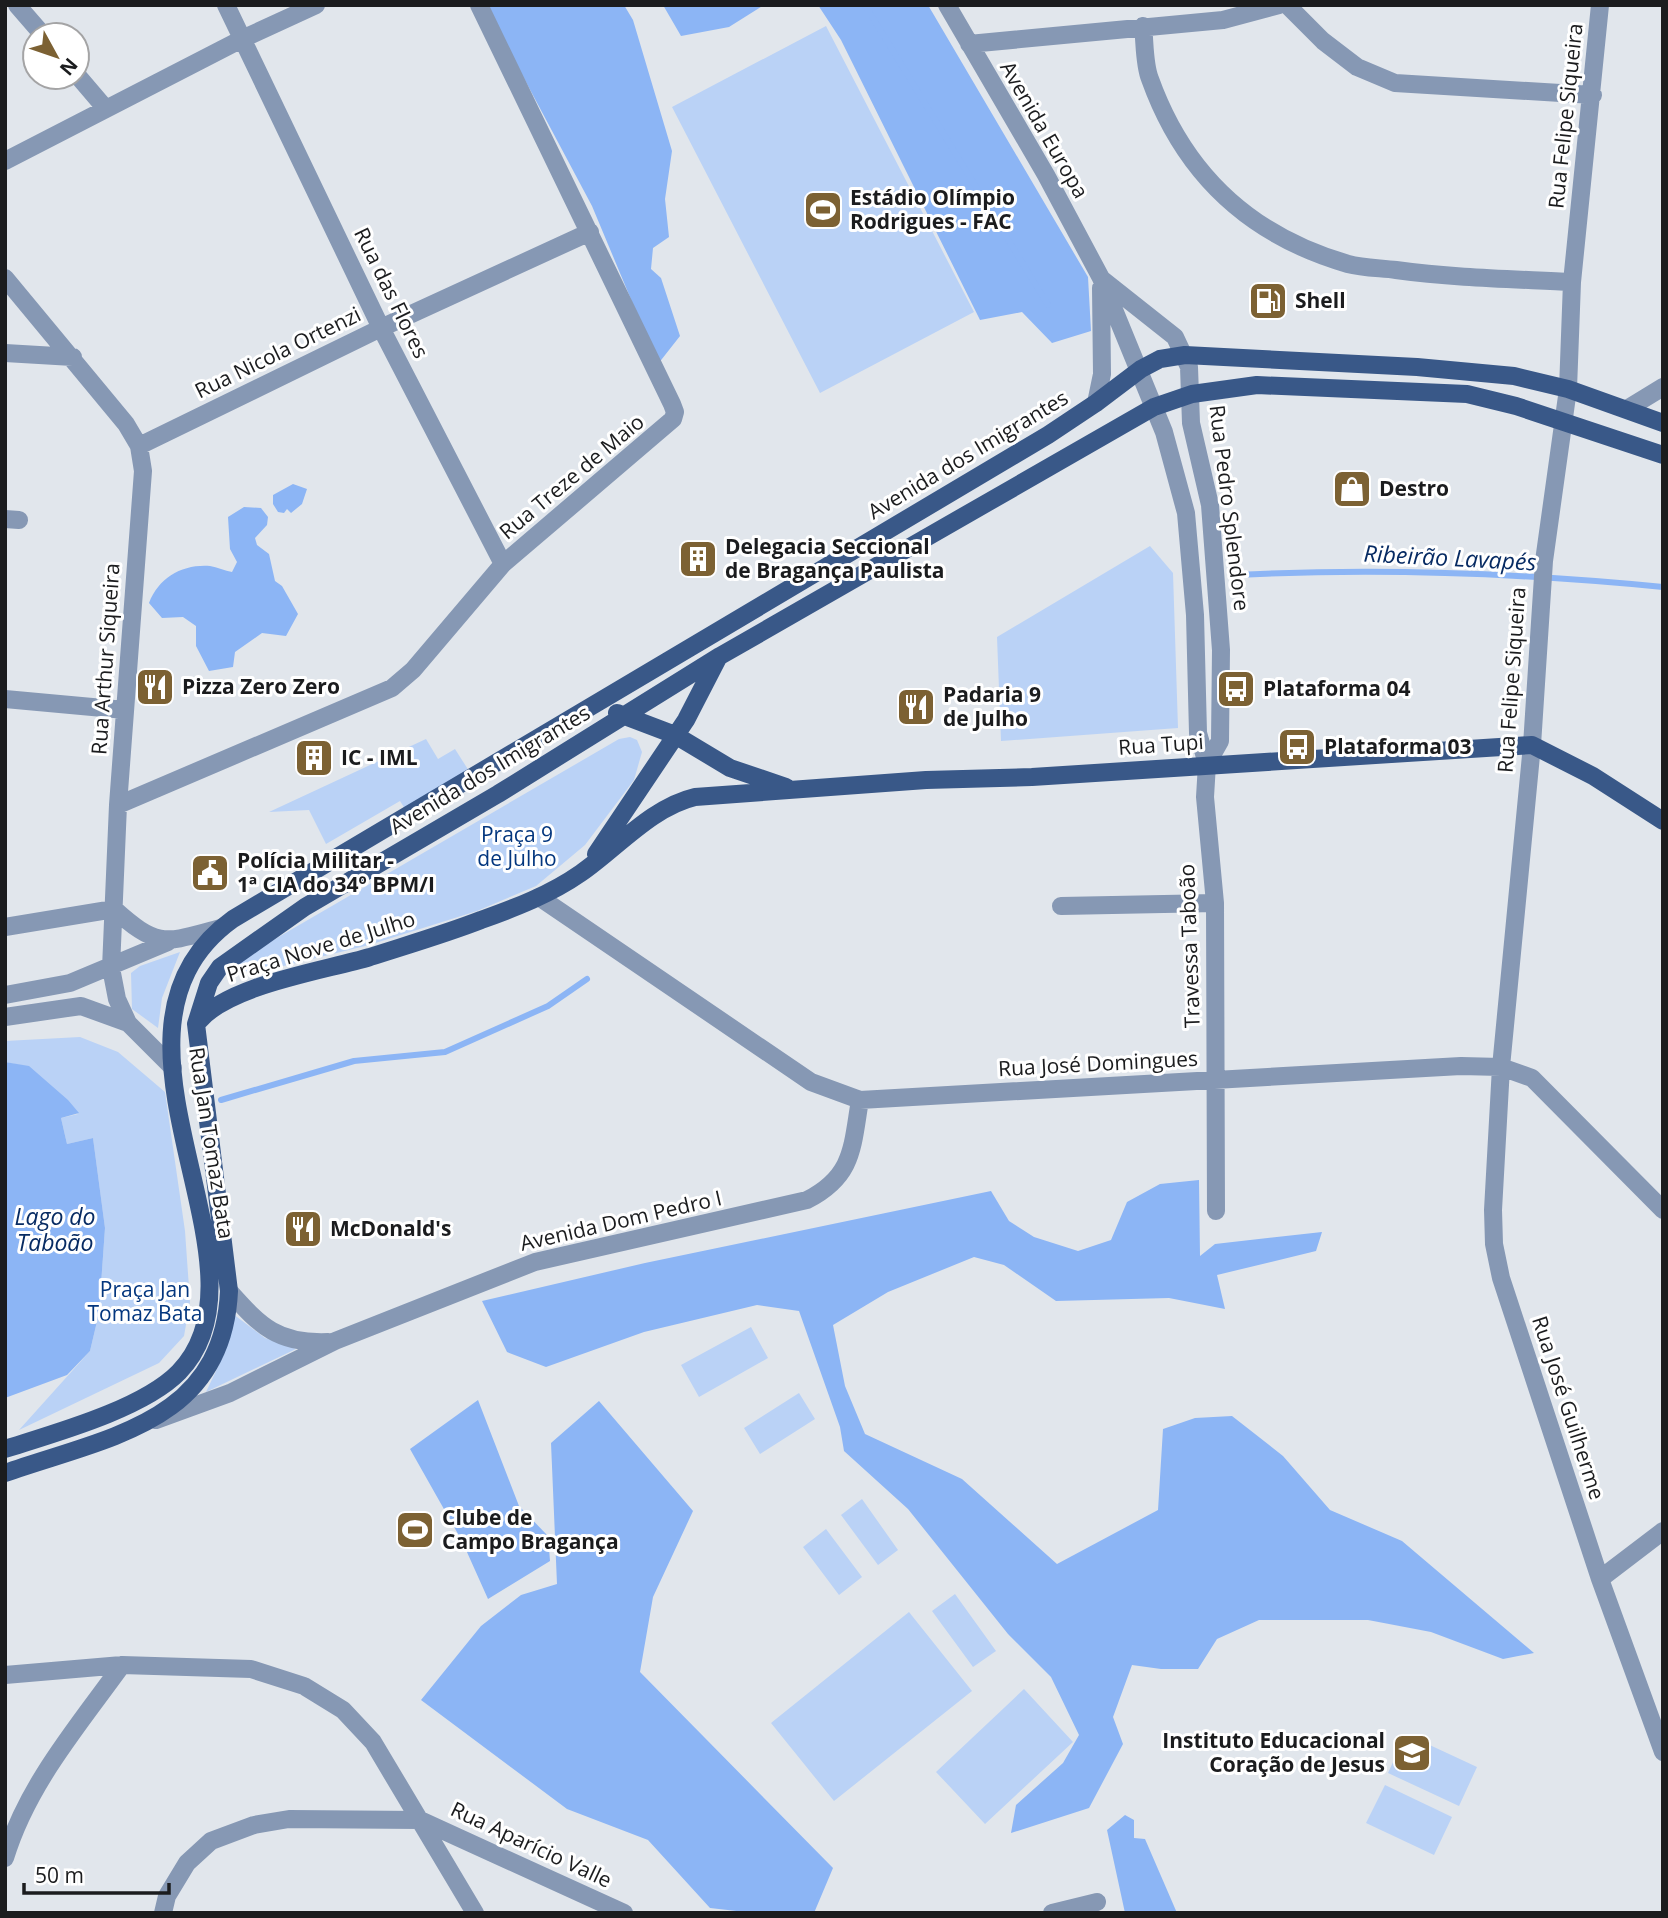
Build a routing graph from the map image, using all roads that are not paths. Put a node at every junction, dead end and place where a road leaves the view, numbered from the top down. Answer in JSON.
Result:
{"nodes":[{"id":1,"x":18,"y":5,"type":"edge"},
{"id":2,"x":226,"y":5,"type":"edge"},
{"id":3,"x":316,"y":5,"type":"edge"},
{"id":4,"x":479,"y":5,"type":"edge"},
{"id":5,"x":947,"y":5,"type":"edge"},
{"id":6,"x":1279,"y":5,"type":"edge"},
{"id":7,"x":1287,"y":5,"type":"edge"},
{"id":8,"x":1600,"y":5,"type":"edge"},
{"id":9,"x":31,"y":21,"type":"edge"},
{"id":10,"x":1143,"y":26,"type":"junction"},
{"id":11,"x":242,"y":39,"type":"junction"},
{"id":12,"x":969,"y":44,"type":"junction"},
{"id":13,"x":91,"y":91,"type":"edge"},
{"id":14,"x":1592,"y":95,"type":"junction"},
{"id":15,"x":106,"y":109,"type":"junction"},
{"id":16,"x":5,"y":161,"type":"edge"},
{"id":17,"x":590,"y":232,"type":"junction"},
{"id":18,"x":5,"y":278,"type":"edge"},
{"id":19,"x":1101,"y":278,"type":"junction"},
{"id":20,"x":1572,"y":282,"type":"junction"},
{"id":21,"x":381,"y":328,"type":"junction"},
{"id":22,"x":5,"y":353,"type":"edge"},
{"id":23,"x":1185,"y":355,"type":"junction"},
{"id":24,"x":73,"y":357,"type":"junction"},
{"id":25,"x":1140,"y":369,"type":"junction"},
{"id":26,"x":1663,"y":387,"type":"edge"},
{"id":27,"x":1567,"y":389,"type":"junction"},
{"id":28,"x":1192,"y":394,"type":"junction"},
{"id":29,"x":1096,"y":403,"type":"junction"},
{"id":30,"x":1154,"y":407,"type":"junction"},
{"id":31,"x":1627,"y":409,"type":"junction"},
{"id":32,"x":1561,"y":422,"type":"junction"},
{"id":33,"x":1663,"y":423,"type":"edge"},
{"id":34,"x":139,"y":446,"type":"junction"},
{"id":35,"x":1663,"y":455,"type":"edge"},
{"id":36,"x":503,"y":564,"type":"junction"},
{"id":37,"x":720,"y":656,"type":"junction"},
{"id":38,"x":5,"y":699,"type":"edge"},
{"id":39,"x":597,"y":705,"type":"junction"},
{"id":40,"x":125,"y":710,"type":"junction"},
{"id":41,"x":625,"y":715,"type":"junction"},
{"id":42,"x":675,"y":735,"type":"junction"},
{"id":43,"x":1532,"y":745,"type":"junction"},
{"id":44,"x":1207,"y":764,"type":"junction"},
{"id":45,"x":793,"y":789,"type":"junction"},
{"id":46,"x":118,"y":805,"type":"junction"},
{"id":47,"x":1663,"y":821,"type":"edge"},
{"id":48,"x":581,"y":873,"type":"junction"},
{"id":49,"x":539,"y":897,"type":"junction"},
{"id":50,"x":1215,"y":903,"type":"junction"},
{"id":51,"x":1061,"y":906,"type":"dead end"},
{"id":52,"x":114,"y":909,"type":"junction"},
{"id":53,"x":5,"y":927,"type":"edge"},
{"id":54,"x":221,"y":928,"type":"junction"},
{"id":55,"x":168,"y":942,"type":"junction"},
{"id":56,"x":111,"y":968,"type":"junction"},
{"id":57,"x":5,"y":995,"type":"edge"},
{"id":58,"x":174,"y":1007,"type":"joint"},
{"id":59,"x":5,"y":1017,"type":"edge"},
{"id":60,"x":128,"y":1023,"type":"junction"},
{"id":61,"x":196,"y":1024,"type":"junction"},
{"id":62,"x":1501,"y":1066,"type":"junction"},
{"id":63,"x":173,"y":1068,"type":"junction"},
{"id":64,"x":1216,"y":1081,"type":"junction"},
{"id":65,"x":860,"y":1100,"type":"junction"},
{"id":66,"x":1663,"y":1210,"type":"edge"},
{"id":67,"x":1216,"y":1211,"type":"dead end"},
{"id":68,"x":229,"y":1291,"type":"junction"},
{"id":69,"x":335,"y":1341,"type":"junction"},
{"id":70,"x":152,"y":1421,"type":"junction"},
{"id":71,"x":5,"y":1449,"type":"edge"},
{"id":72,"x":5,"y":1473,"type":"edge"},
{"id":73,"x":1663,"y":1531,"type":"edge"},
{"id":74,"x":1600,"y":1579,"type":"junction"},
{"id":75,"x":122,"y":1665,"type":"junction"},
{"id":76,"x":5,"y":1675,"type":"edge"},
{"id":77,"x":1663,"y":1752,"type":"edge"},
{"id":78,"x":420,"y":1820,"type":"junction"},
{"id":79,"x":5,"y":1858,"type":"edge"},
{"id":80,"x":1097,"y":1902,"type":"dead end"},
{"id":81,"x":163,"y":1913,"type":"edge"},
{"id":82,"x":475,"y":1913,"type":"edge"},
{"id":83,"x":624,"y":1913,"type":"edge"},
{"id":84,"x":1052,"y":1913,"type":"edge"}],
"edges":[{"from":1,"to":9,"type":"street"},
{"from":2,"to":11,"type":"street","name":"Rua das Flores"},
{"from":3,"to":11,"type":"street"},
{"from":4,"to":17,"type":"street","name":"Rua Treze de Maio"},
{"from":5,"to":12,"type":"street","name":"Avenida Europa"},
{"from":6,"to":10,"type":"street"},
{"from":7,"to":14,"type":"street"},
{"from":8,"to":14,"type":"street","name":"Rua Felipe Siqueira"},
{"from":10,"to":12,"type":"street"},
{"from":10,"to":20,"type":"street"},
{"from":11,"to":15,"type":"street"},
{"from":11,"to":21,"type":"street","name":"Rua das Flores"},
{"from":12,"to":19,"type":"street","name":"Avenida Europa"},
{"from":13,"to":15,"type":"street"},
{"from":14,"to":20,"type":"street","name":"Rua Felipe Siqueira"},
{"from":15,"to":16,"type":"street"},
{"from":17,"to":21,"type":"street","name":"Rua Nicola Ortenzi"},
{"from":17,"to":36,"type":"street","name":"Rua Treze de Maio"},
{"from":18,"to":24,"type":"street","name":"Rua Arthur Siqueira"},
{"from":19,"to":23,"type":"street","name":"Avenida Europa"},
{"from":19,"to":25,"type":"street","name":"Avenida Europa"},
{"from":19,"to":29,"type":"street","name":"Avenida Europa"},
{"from":20,"to":27,"type":"street","name":"Rua Felipe Siqueira"},
{"from":21,"to":34,"type":"street","name":"Rua Nicola Ortenzi"},
{"from":21,"to":36,"type":"street","name":"Rua das Flores"},
{"from":22,"to":24,"type":"street"},
{"from":23,"to":25,"type":"main road","name":"Avenida dos Imigrantes"},
{"from":23,"to":27,"type":"main road","name":"Avenida dos Imigrantes"},
{"from":23,"to":28,"type":"street","name":"Rua Pedro Splendore"},
{"from":24,"to":34,"type":"street","name":"Rua Arthur Siqueira"},
{"from":25,"to":29,"type":"main road","name":"Avenida dos Imigrantes"},
{"from":25,"to":30,"type":"street","name":"Rua Pedro Splendore"},
{"from":26,"to":31,"type":"street"},
{"from":27,"to":31,"type":"main road","name":"Avenida dos Imigrantes"},
{"from":27,"to":32,"type":"street","name":"Rua Felipe Siqueira"},
{"from":28,"to":30,"type":"main road","name":"Avenida dos Imigrantes"},
{"from":28,"to":32,"type":"main road","name":"Avenida dos Imigrantes"},
{"from":28,"to":44,"type":"street","name":"Rua Pedro Splendore"},
{"from":29,"to":39,"type":"main road","name":"Avenida dos Imigrantes"},
{"from":30,"to":37,"type":"main road","name":"Avenida dos Imigrantes"},
{"from":30,"to":44,"type":"street","name":"Rua Pedro Splendore"},
{"from":31,"to":33,"type":"main road","name":"Avenida dos Imigrantes"},
{"from":32,"to":35,"type":"main road","name":"Avenida dos Imigrantes"},
{"from":32,"to":43,"type":"street","name":"Rua Felipe Siqueira"},
{"from":34,"to":40,"type":"street","name":"Rua Arthur Siqueira"},
{"from":36,"to":46,"type":"street","name":"Rua Treze de Maio"},
{"from":37,"to":41,"type":"main road","name":"Avenida dos Imigrantes"},
{"from":37,"to":42,"type":"main road"},
{"from":38,"to":40,"type":"street"},
{"from":39,"to":41,"type":"main road","name":"Rua Tupi"},
{"from":39,"to":54,"type":"main road","name":"Avenida dos Imigrantes"},
{"from":40,"to":46,"type":"street","name":"Rua Arthur Siqueira"},
{"from":41,"to":42,"type":"main road","name":"Rua Tupi"},
{"from":41,"to":61,"type":"main road","name":"Avenida dos Imigrantes"},
{"from":42,"to":45,"type":"main road","name":"Rua Tupi"},
{"from":42,"to":48,"type":"main road"},
{"from":43,"to":44,"type":"main road","name":"Rua Tupi"},
{"from":43,"to":47,"type":"main road"},
{"from":43,"to":62,"type":"street","name":"Rua Felipe Siqueira"},
{"from":44,"to":45,"type":"main road","name":"Rua Tupi"},
{"from":44,"to":50,"type":"street","name":"Travessa Taboão"},
{"from":45,"to":48,"type":"main road","name":"Rua Tupi"},
{"from":46,"to":52,"type":"street","name":"Rua Arthur Siqueira"},
{"from":48,"to":49,"type":"main road","name":"Praça Nove de Julho"},
{"from":49,"to":61,"type":"main road","name":"Praça Nove de Julho"},
{"from":49,"to":65,"type":"street","name":"Rua José Domingues"},
{"from":50,"to":51,"type":"street"},
{"from":50,"to":64,"type":"street","name":"Travessa Taboão"},
{"from":52,"to":53,"type":"street"},
{"from":52,"to":55,"type":"street"},
{"from":52,"to":56,"type":"street","name":"Rua Arthur Siqueira"},
{"from":54,"to":55,"type":"street"},
{"from":54,"to":58,"type":"main road","name":"Avenida dos Imigrantes"},
{"from":55,"to":56,"type":"street"},
{"from":56,"to":57,"type":"street"},
{"from":56,"to":60,"type":"street","name":"Rua Arthur Siqueira"},
{"from":58,"to":63,"type":"main road","name":"Rua Jan Tomaz Bata"},
{"from":59,"to":60,"type":"street"},
{"from":60,"to":63,"type":"street","name":"Rua Arthur Siqueira"},
{"from":61,"to":68,"type":"main road","name":"Rua Jan Tomaz Bata"},
{"from":62,"to":64,"type":"street","name":"Rua José Domingues"},
{"from":62,"to":66,"type":"street","name":"Rua José Domingues"},
{"from":62,"to":74,"type":"street","name":"Rua José Guilherme"},
{"from":63,"to":71,"type":"main road","name":"Rua Jan Tomaz Bata"},
{"from":64,"to":65,"type":"street","name":"Rua José Domingues"},
{"from":64,"to":67,"type":"street","name":"Travessa Taboão"},
{"from":65,"to":69,"type":"street","name":"Avenida Dom Pedro I"},
{"from":68,"to":69,"type":"street"},
{"from":68,"to":70,"type":"main road"},
{"from":69,"to":70,"type":"street","name":"Avenida Dom Pedro I"},
{"from":70,"to":72,"type":"main road"},
{"from":73,"to":74,"type":"street"},
{"from":74,"to":77,"type":"street","name":"Rua José Guilherme"},
{"from":75,"to":76,"type":"street"},
{"from":75,"to":78,"type":"street"},
{"from":75,"to":79,"type":"street"},
{"from":78,"to":81,"type":"street"},
{"from":78,"to":82,"type":"street"},
{"from":78,"to":83,"type":"street","name":"Rua Aparício Valle"},
{"from":80,"to":84,"type":"street"}]}
